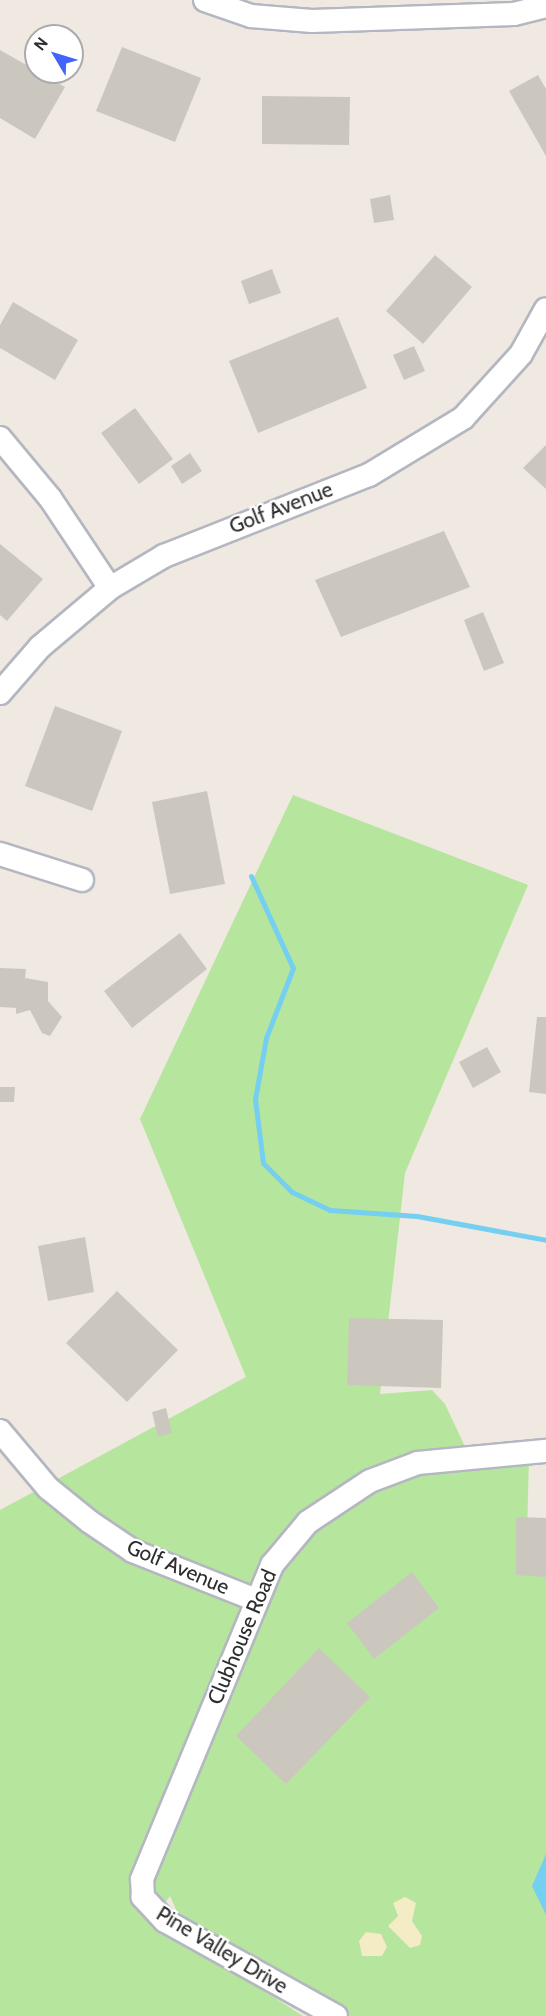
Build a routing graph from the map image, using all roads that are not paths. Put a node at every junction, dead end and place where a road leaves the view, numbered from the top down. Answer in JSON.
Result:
{"nodes":[{"id":1,"x":205,"y":0,"type":"edge"},
{"id":2,"x":546,"y":6,"type":"edge"},
{"id":3,"x":546,"y":309,"type":"edge"},
{"id":4,"x":0,"y":438,"type":"edge"},
{"id":5,"x":110,"y":588,"type":"junction"},
{"id":6,"x":0,"y":693,"type":"edge"},
{"id":7,"x":0,"y":854,"type":"edge"},
{"id":8,"x":82,"y":880,"type":"dead end"},
{"id":9,"x":0,"y":1431,"type":"edge"},
{"id":10,"x":546,"y":1450,"type":"edge"},
{"id":11,"x":256,"y":1600,"type":"junction"},
{"id":12,"x":143,"y":1897,"type":"joint"},
{"id":13,"x":336,"y":2016,"type":"edge"}],
"edges":[{"from":1,"to":2,"type":"street"},
{"from":3,"to":5,"type":"street","name":"Golf Avenue"},
{"from":4,"to":5,"type":"street"},
{"from":5,"to":6,"type":"street","name":"Golf Avenue"},
{"from":7,"to":8,"type":"street"},
{"from":9,"to":11,"type":"street","name":"Golf Avenue"},
{"from":10,"to":11,"type":"street","name":"Clubhouse Road"},
{"from":11,"to":12,"type":"street","name":"Clubhouse Road"},
{"from":12,"to":13,"type":"street","name":"Pine Valley Drive"}]}
